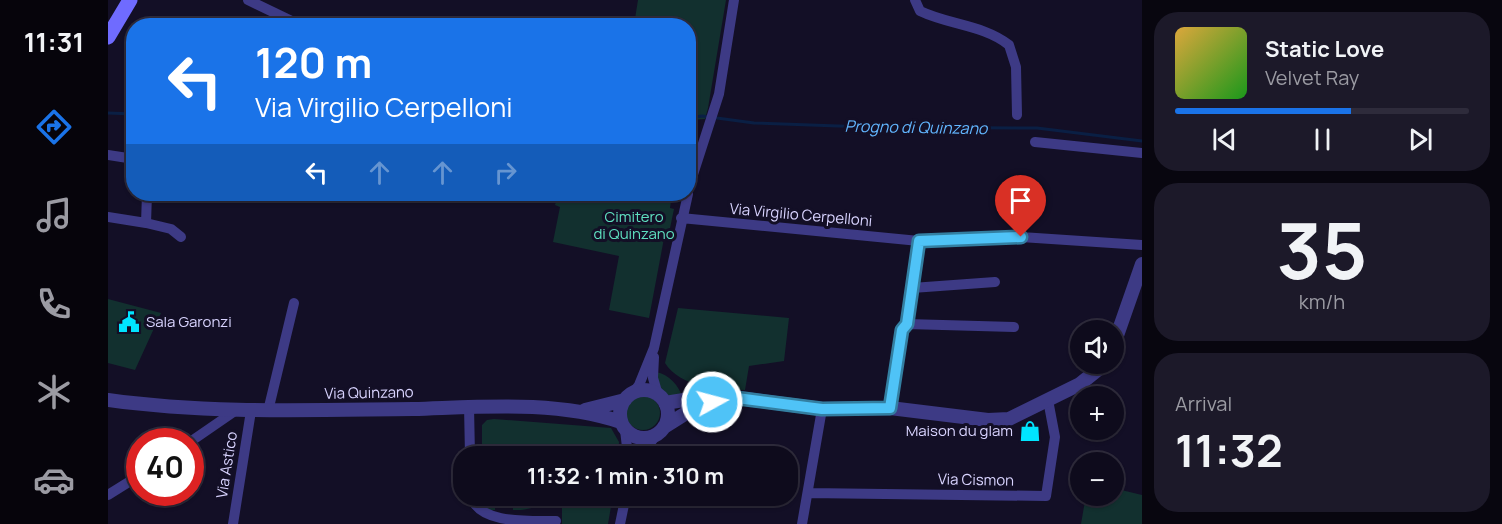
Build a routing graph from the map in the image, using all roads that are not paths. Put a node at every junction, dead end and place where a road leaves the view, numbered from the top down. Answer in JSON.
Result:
{"nodes":[{"id":1,"x":122,"y":0,"type":"edge"},
{"id":2,"x":130,"y":0,"type":"edge"},
{"id":3,"x":248,"y":0,"type":"edge"},
{"id":4,"x":735,"y":0,"type":"edge"},
{"id":5,"x":915,"y":0,"type":"edge"},
{"id":6,"x":270,"y":4,"type":"edge"},
{"id":7,"x":290,"y":18,"type":"edge"},
{"id":8,"x":110,"y":34,"type":"edge"},
{"id":9,"x":1017,"y":115,"type":"dead end"},
{"id":10,"x":1035,"y":142,"type":"dead end"},
{"id":11,"x":1142,"y":153,"type":"edge"},
{"id":12,"x":108,"y":155,"type":"edge"},
{"id":13,"x":126,"y":158,"type":"edge"},
{"id":14,"x":696,"y":167,"type":"edge"},
{"id":15,"x":147,"y":201,"type":"edge"},
{"id":16,"x":686,"y":201,"type":"edge"},
{"id":17,"x":109,"y":216,"type":"edge"},
{"id":18,"x":681,"y":218,"type":"junction"},
{"id":19,"x":146,"y":223,"type":"junction"},
{"id":20,"x":181,"y":237,"type":"dead end"},
{"id":21,"x":919,"y":241,"type":"junction"},
{"id":22,"x":1142,"y":244,"type":"edge"},
{"id":23,"x":1142,"y":264,"type":"edge"},
{"id":24,"x":995,"y":282,"type":"dead end"},
{"id":25,"x":912,"y":288,"type":"junction"},
{"id":26,"x":1136,"y":296,"type":"edge"},
{"id":27,"x":294,"y":303,"type":"dead end"},
{"id":28,"x":1124,"y":323,"type":"edge"},
{"id":29,"x":907,"y":324,"type":"junction"},
{"id":30,"x":1014,"y":327,"type":"dead end"},
{"id":31,"x":654,"y":348,"type":"junction"},
{"id":32,"x":1092,"y":374,"type":"edge"},
{"id":33,"x":628,"y":397,"type":"junction"},
{"id":34,"x":737,"y":398,"type":"junction"},
{"id":35,"x":661,"y":399,"type":"junction"},
{"id":36,"x":108,"y":400,"type":"edge"},
{"id":37,"x":1048,"y":400,"type":"junction"},
{"id":38,"x":469,"y":406,"type":"junction"},
{"id":39,"x":890,"y":408,"type":"junction"},
{"id":40,"x":822,"y":409,"type":"junction"},
{"id":41,"x":235,"y":411,"type":"junction"},
{"id":42,"x":251,"y":411,"type":"junction"},
{"id":43,"x":268,"y":411,"type":"junction"},
{"id":44,"x":575,"y":412,"type":"junction"},
{"id":45,"x":623,"y":426,"type":"junction"},
{"id":46,"x":660,"y":431,"type":"junction"},
{"id":47,"x":204,"y":432,"type":"edge"},
{"id":48,"x":470,"y":446,"type":"edge"},
{"id":49,"x":626,"y":446,"type":"edge"},
{"id":50,"x":649,"y":446,"type":"edge"},
{"id":51,"x":126,"y":484,"type":"edge"},
{"id":52,"x":808,"y":493,"type":"junction"},
{"id":53,"x":108,"y":495,"type":"edge"},
{"id":54,"x":475,"y":506,"type":"edge"},
{"id":55,"x":624,"y":506,"type":"edge"},
{"id":56,"x":556,"y":520,"type":"dead end"},
{"id":57,"x":233,"y":524,"type":"edge"},
{"id":58,"x":620,"y":524,"type":"edge"},
{"id":59,"x":802,"y":524,"type":"edge"}],
"edges":[{"from":1,"to":8,"type":"main road"},
{"from":2,"to":8,"type":"main road"},
{"from":3,"to":6,"type":"street"},
{"from":4,"to":14,"type":"street"},
{"from":5,"to":9,"type":"street"},
{"from":6,"to":7,"type":"street"},
{"from":10,"to":11,"type":"street"},
{"from":12,"to":13,"type":"street"},
{"from":15,"to":19,"type":"street"},
{"from":16,"to":18,"type":"street"},
{"from":17,"to":19,"type":"street"},
{"from":18,"to":21,"type":"street","name":"Via Virgilio Cerpelloni"},
{"from":18,"to":31,"type":"street"},
{"from":19,"to":20,"type":"street"},
{"from":21,"to":22,"type":"street","name":"Via Virgilio Cerpelloni"},
{"from":21,"to":25,"type":"street"},
{"from":23,"to":26,"type":"street"},
{"from":24,"to":25,"type":"street"},
{"from":25,"to":29,"type":"street"},
{"from":26,"to":28,"type":"street"},
{"from":27,"to":43,"type":"street"},
{"from":29,"to":30,"type":"street"},
{"from":29,"to":39,"type":"street"},
{"from":31,"to":33,"type":"street"},
{"from":31,"to":35,"type":"street"},
{"from":32,"to":37,"type":"street","name":"Via Quinzano"},
{"from":33,"to":35,"type":"street","name":"Via Quinzano"},
{"from":33,"to":44,"type":"street","name":"Via Quinzano"},
{"from":33,"to":45,"type":"street"},
{"from":34,"to":35,"type":"street","name":"Via Quinzano"},
{"from":34,"to":40,"type":"street","name":"Via Quinzano"},
{"from":34,"to":46,"type":"street"},
{"from":35,"to":46,"type":"street"},
{"from":36,"to":41,"type":"street","name":"Via Quinzano"},
{"from":37,"to":39,"type":"street","name":"Via Quinzano"},
{"from":37,"to":52,"type":"street","name":"Via Cismon"},
{"from":38,"to":43,"type":"street","name":"Via Quinzano"},
{"from":38,"to":44,"type":"street","name":"Via Quinzano"},
{"from":38,"to":48,"type":"street"},
{"from":39,"to":40,"type":"street","name":"Via Quinzano"},
{"from":40,"to":52,"type":"street"},
{"from":41,"to":42,"type":"street","name":"Via Quinzano"},
{"from":41,"to":47,"type":"street"},
{"from":42,"to":43,"type":"street","name":"Via Quinzano"},
{"from":42,"to":57,"type":"street","name":"Via Astico"},
{"from":44,"to":45,"type":"street","name":"Via Quinzano"},
{"from":45,"to":46,"type":"street","name":"Via Quinzano"},
{"from":45,"to":49,"type":"street"},
{"from":46,"to":50,"type":"street"},
{"from":51,"to":53,"type":"street"},
{"from":52,"to":59,"type":"street"},
{"from":54,"to":56,"type":"street"},
{"from":55,"to":58,"type":"street"}]}
